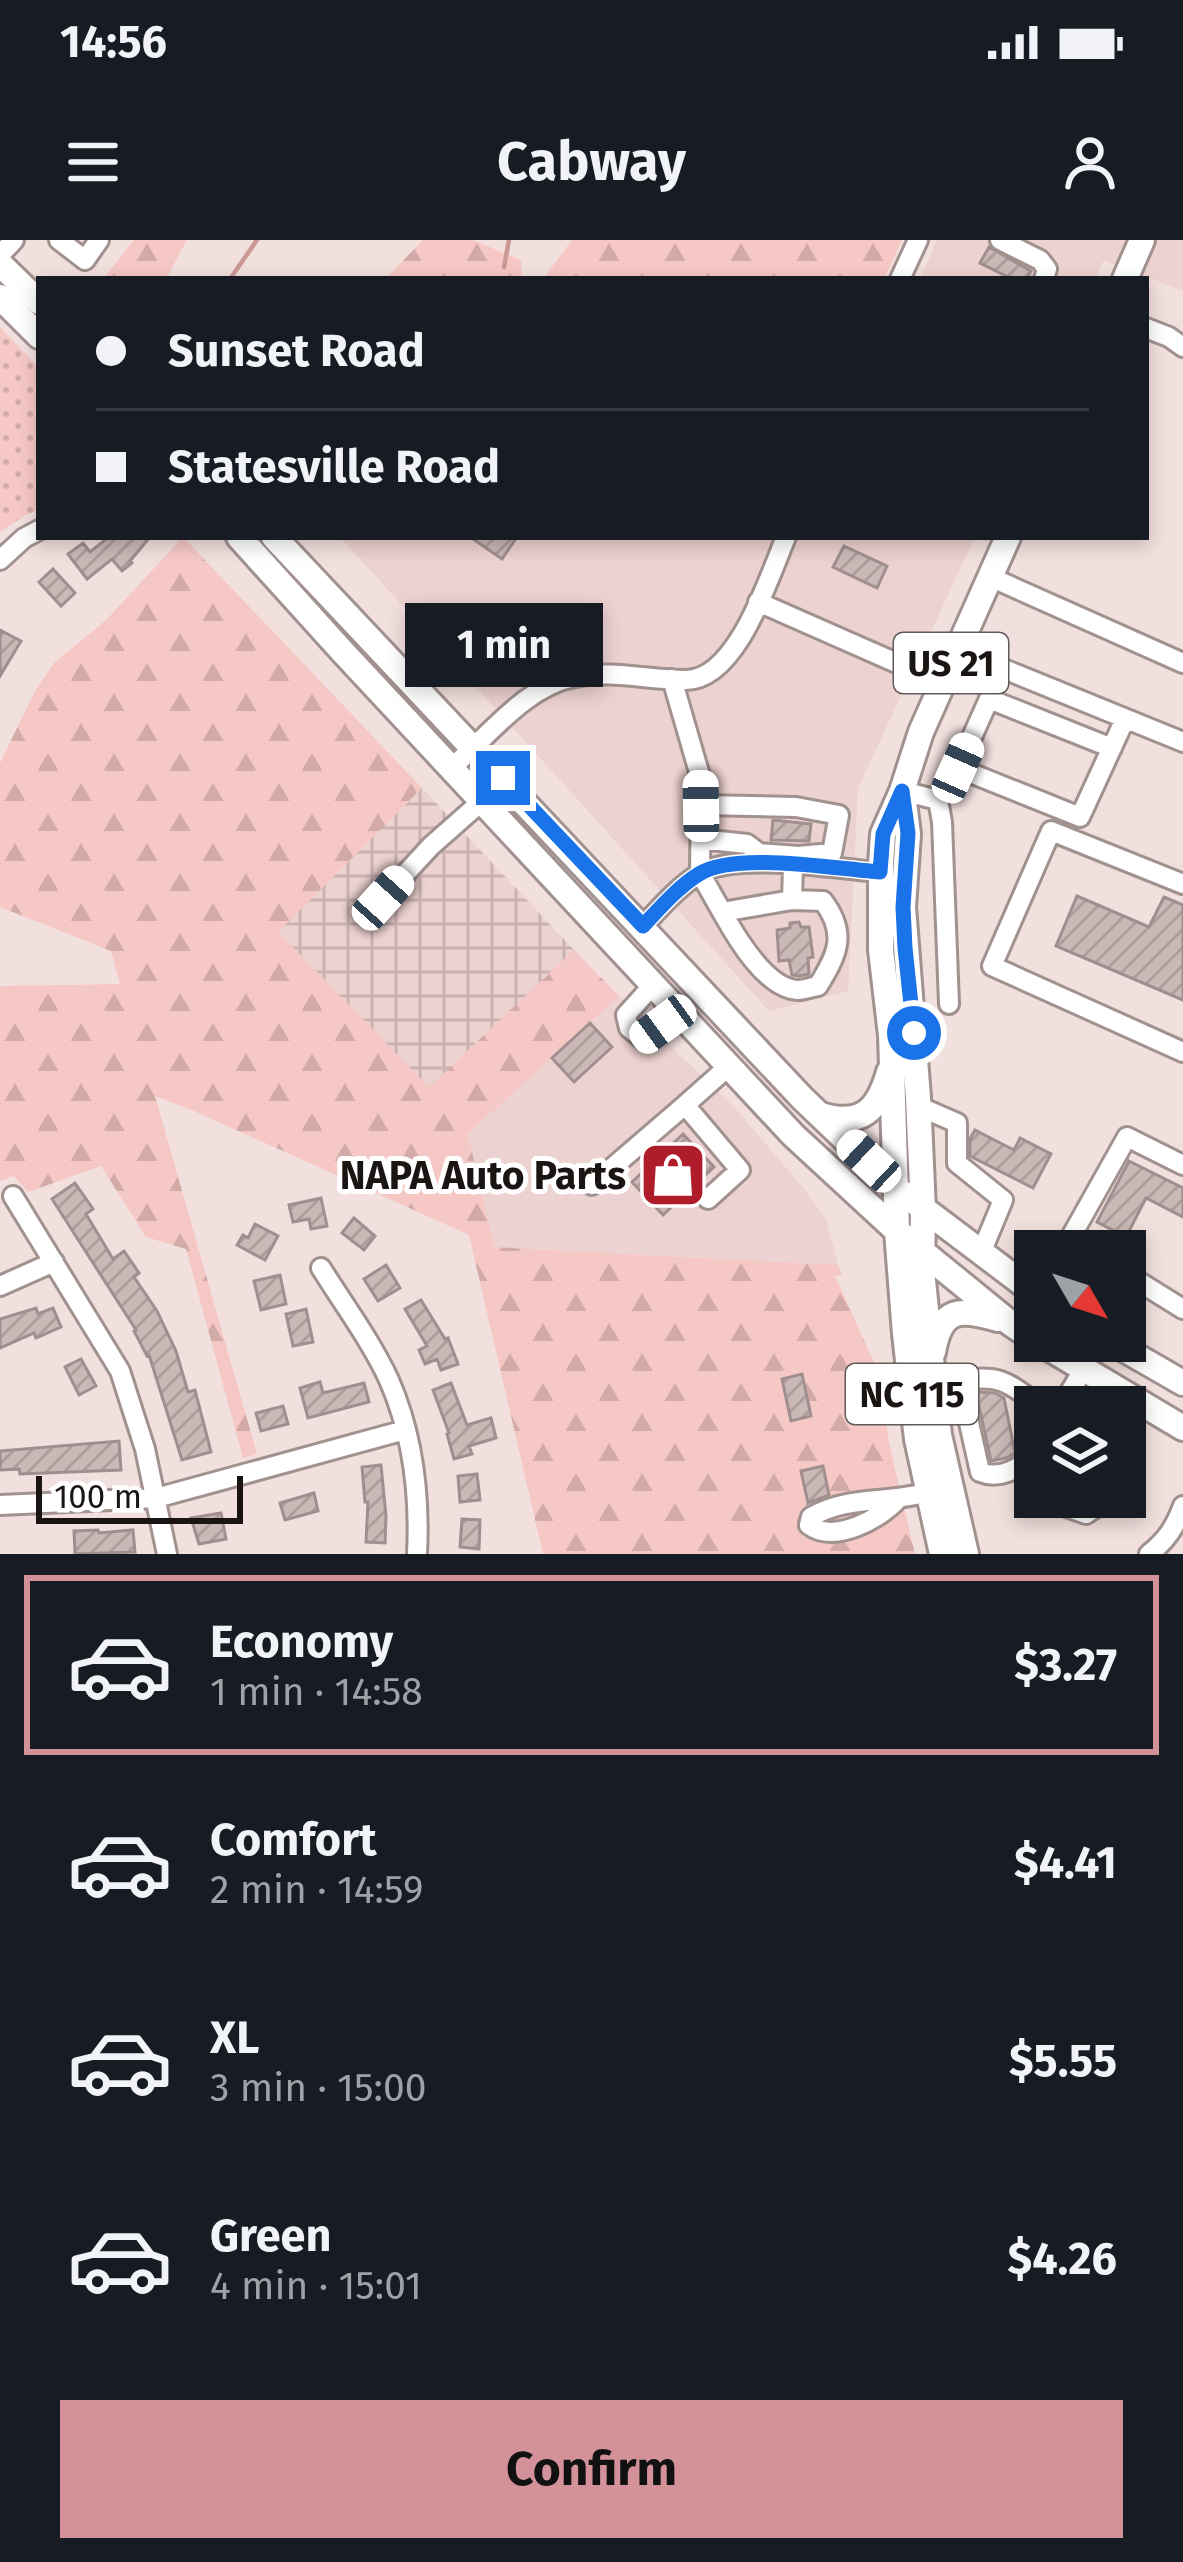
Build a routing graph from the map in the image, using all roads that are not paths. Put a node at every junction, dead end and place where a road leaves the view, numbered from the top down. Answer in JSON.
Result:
{"nodes":[{"id":1,"x":14,"y":240,"type":"edge"},
{"id":2,"x":59,"y":240,"type":"edge"},
{"id":3,"x":99,"y":240,"type":"edge"},
{"id":4,"x":918,"y":240,"type":"edge"},
{"id":5,"x":1000,"y":240,"type":"edge"},
{"id":6,"x":1142,"y":240,"type":"edge"},
{"id":7,"x":0,"y":260,"type":"edge"},
{"id":8,"x":901,"y":276,"type":"edge"},
{"id":9,"x":1045,"y":276,"type":"edge"},
{"id":10,"x":1126,"y":276,"type":"edge"},
{"id":11,"x":0,"y":297,"type":"edge"},
{"id":12,"x":36,"y":299,"type":"edge"},
{"id":13,"x":1149,"y":329,"type":"edge"},
{"id":14,"x":36,"y":333,"type":"edge"},
{"id":15,"x":1183,"y":347,"type":"edge"},
{"id":16,"x":36,"y":532,"type":"edge"},
{"id":17,"x":242,"y":540,"type":"edge"},
{"id":18,"x":277,"y":540,"type":"edge"},
{"id":19,"x":785,"y":540,"type":"edge"},
{"id":20,"x":1007,"y":540,"type":"edge"},
{"id":21,"x":0,"y":560,"type":"edge"},
{"id":22,"x":990,"y":577,"type":"junction"},
{"id":23,"x":758,"y":602,"type":"junction"},
{"id":24,"x":957,"y":650,"type":"junction"},
{"id":25,"x":1183,"y":663,"type":"edge"},
{"id":26,"x":672,"y":680,"type":"junction"},
{"id":27,"x":942,"y":683,"type":"junction"},
{"id":28,"x":1125,"y":719,"type":"junction"},
{"id":29,"x":1183,"y":742,"type":"edge"},
{"id":30,"x":475,"y":748,"type":"junction"},
{"id":31,"x":1112,"y":748,"type":"junction"},
{"id":32,"x":451,"y":768,"type":"junction"},
{"id":33,"x":958,"y":768,"type":"junction"},
{"id":34,"x":902,"y":791,"type":"junction"},
{"id":35,"x":938,"y":800,"type":"junction"},
{"id":36,"x":482,"y":801,"type":"junction"},
{"id":37,"x":701,"y":806,"type":"junction"},
{"id":38,"x":701,"y":839,"type":"junction"},
{"id":39,"x":793,"y":866,"type":"junction"},
{"id":40,"x":880,"y":872,"type":"junction"},
{"id":41,"x":700,"y":873,"type":"junction"},
{"id":42,"x":1183,"y":884,"type":"edge"},
{"id":43,"x":383,"y":898,"type":"dead end"},
{"id":44,"x":792,"y":900,"type":"junction"},
{"id":45,"x":722,"y":912,"type":"junction"},
{"id":46,"x":643,"y":926,"type":"junction"},
{"id":47,"x":653,"y":985,"type":"junction"},
{"id":48,"x":949,"y":1004,"type":"dead end"},
{"id":49,"x":678,"y":1011,"type":"junction"},
{"id":50,"x":1183,"y":1052,"type":"edge"},
{"id":51,"x":892,"y":1058,"type":"junction"},
{"id":52,"x":729,"y":1066,"type":"junction"},
{"id":53,"x":685,"y":1105,"type":"junction"},
{"id":54,"x":918,"y":1106,"type":"junction"},
{"id":55,"x":820,"y":1115,"type":"junction"},
{"id":56,"x":1183,"y":1166,"type":"edge"},
{"id":57,"x":592,"y":1185,"type":"dead end"},
{"id":58,"x":896,"y":1188,"type":"junction"},
{"id":59,"x":13,"y":1196,"type":"dead end"},
{"id":60,"x":708,"y":1198,"type":"dead end"},
{"id":61,"x":923,"y":1210,"type":"junction"},
{"id":62,"x":1081,"y":1230,"type":"edge"},
{"id":63,"x":897,"y":1231,"type":"junction"},
{"id":64,"x":921,"y":1250,"type":"junction"},
{"id":65,"x":981,"y":1253,"type":"junction"},
{"id":66,"x":54,"y":1262,"type":"junction"},
{"id":67,"x":321,"y":1268,"type":"dead end"},
{"id":68,"x":1014,"y":1278,"type":"edge"},
{"id":69,"x":0,"y":1286,"type":"edge"},
{"id":70,"x":1146,"y":1286,"type":"edge"},
{"id":71,"x":1183,"y":1310,"type":"edge"},
{"id":72,"x":1010,"y":1323,"type":"junction"},
{"id":73,"x":1014,"y":1326,"type":"edge"},
{"id":74,"x":932,"y":1360,"type":"junction"},
{"id":75,"x":1070,"y":1362,"type":"edge"},
{"id":76,"x":1146,"y":1362,"type":"edge"},
{"id":77,"x":1083,"y":1370,"type":"junction"},
{"id":78,"x":1183,"y":1383,"type":"edge"},
{"id":79,"x":1073,"y":1386,"type":"edge"},
{"id":80,"x":1110,"y":1386,"type":"edge"},
{"id":81,"x":1014,"y":1390,"type":"edge"},
{"id":82,"x":1146,"y":1407,"type":"edge"},
{"id":83,"x":1183,"y":1428,"type":"edge"},
{"id":84,"x":404,"y":1430,"type":"junction"},
{"id":85,"x":975,"y":1452,"type":"junction"},
{"id":86,"x":944,"y":1457,"type":"junction"},
{"id":87,"x":1014,"y":1470,"type":"edge"},
{"id":88,"x":928,"y":1492,"type":"junction"},
{"id":89,"x":156,"y":1498,"type":"junction"},
{"id":90,"x":899,"y":1498,"type":"dead end"},
{"id":91,"x":0,"y":1505,"type":"edge"},
{"id":92,"x":1183,"y":1506,"type":"edge"},
{"id":93,"x":167,"y":1554,"type":"edge"},
{"id":94,"x":417,"y":1554,"type":"edge"},
{"id":95,"x":942,"y":1554,"type":"edge"},
{"id":96,"x":966,"y":1554,"type":"edge"},
{"id":97,"x":1149,"y":1554,"type":"edge"}],
"edges":[{"from":1,"to":7,"type":"street"},
{"from":2,"to":3,"type":"street"},
{"from":4,"to":8,"type":"street"},
{"from":5,"to":9,"type":"street"},
{"from":6,"to":10,"type":"main road"},
{"from":7,"to":12,"type":"main road"},
{"from":11,"to":14,"type":"main road"},
{"from":13,"to":15,"type":"street"},
{"from":16,"to":21,"type":"street"},
{"from":17,"to":32,"type":"main road"},
{"from":18,"to":30,"type":"main road"},
{"from":19,"to":23,"type":"street"},
{"from":20,"to":22,"type":"main road","number":"US 21"},
{"from":22,"to":24,"type":"main road","number":"US 21"},
{"from":22,"to":25,"type":"street"},
{"from":23,"to":26,"type":"street"},
{"from":23,"to":27,"type":"street"},
{"from":24,"to":27,"type":"main road","number":"US 21"},
{"from":24,"to":28,"type":"street"},
{"from":26,"to":30,"type":"street"},
{"from":26,"to":37,"type":"street"},
{"from":27,"to":34,"type":"main road","number":"US 21"},
{"from":28,"to":29,"type":"street"},
{"from":28,"to":31,"type":"street"},
{"from":30,"to":32,"type":"street"},
{"from":30,"to":46,"type":"main road"},
{"from":31,"to":33,"type":"street"},
{"from":31,"to":33,"type":"street"},
{"from":32,"to":36,"type":"main road"},
{"from":33,"to":35,"type":"street"},
{"from":34,"to":35,"type":"street"},
{"from":34,"to":40,"type":"main road","number":"US 21"},
{"from":34,"to":54,"type":"main road","number":"US 21"},
{"from":35,"to":48,"type":"street"},
{"from":36,"to":43,"type":"street"},
{"from":36,"to":47,"type":"main road"},
{"from":37,"to":38,"type":"street"},
{"from":37,"to":38,"type":"street"},
{"from":38,"to":41,"type":"street"},
{"from":39,"to":40,"type":"street"},
{"from":39,"to":41,"type":"street"},
{"from":39,"to":44,"type":"street"},
{"from":40,"to":51,"type":"main road","number":"US 21"},
{"from":41,"to":45,"type":"street"},
{"from":41,"to":46,"type":"street"},
{"from":42,"to":50,"type":"street"},
{"from":44,"to":45,"type":"street"},
{"from":44,"to":45,"type":"street"},
{"from":46,"to":55,"type":"main road"},
{"from":47,"to":49,"type":"main road"},
{"from":47,"to":49,"type":"street"},
{"from":49,"to":52,"type":"main road"},
{"from":51,"to":55,"type":"main road"},
{"from":51,"to":58,"type":"main road","number":"US 21"},
{"from":52,"to":53,"type":"street"},
{"from":52,"to":63,"type":"main road"},
{"from":53,"to":57,"type":"street"},
{"from":53,"to":60,"type":"street"},
{"from":54,"to":61,"type":"main road","number":"US 21"},
{"from":54,"to":65,"type":"street"},
{"from":55,"to":58,"type":"main road"},
{"from":56,"to":62,"type":"street"},
{"from":58,"to":61,"type":"main road"},
{"from":58,"to":63,"type":"main road","number":"US 21"},
{"from":59,"to":66,"type":"street"},
{"from":61,"to":64,"type":"main road","number":"NC 115"},
{"from":61,"to":65,"type":"main road"},
{"from":63,"to":64,"type":"main road"},
{"from":63,"to":88,"type":"main road","number":"NC 115"},
{"from":64,"to":72,"type":"main road"},
{"from":64,"to":74,"type":"main road","number":"NC 115"},
{"from":65,"to":68,"type":"main road"},
{"from":66,"to":69,"type":"street"},
{"from":66,"to":89,"type":"street"},
{"from":67,"to":84,"type":"street"},
{"from":70,"to":71,"type":"street"},
{"from":72,"to":73,"type":"main road"},
{"from":72,"to":74,"type":"main road"},
{"from":74,"to":86,"type":"main road","number":"NC 115"},
{"from":75,"to":77,"type":"main road"},
{"from":76,"to":78,"type":"main road"},
{"from":77,"to":79,"type":"street"},
{"from":77,"to":80,"type":"main road"},
{"from":81,"to":85,"type":"street"},
{"from":82,"to":83,"type":"main road"},
{"from":84,"to":89,"type":"street"},
{"from":84,"to":94,"type":"street"},
{"from":85,"to":86,"type":"street"},
{"from":85,"to":87,"type":"street"},
{"from":86,"to":96,"type":"main road","number":"NC 115"},
{"from":88,"to":90,"type":"street"},
{"from":88,"to":95,"type":"main road","number":"NC 115"},
{"from":89,"to":91,"type":"street"},
{"from":89,"to":93,"type":"street"},
{"from":92,"to":97,"type":"street"}]}
